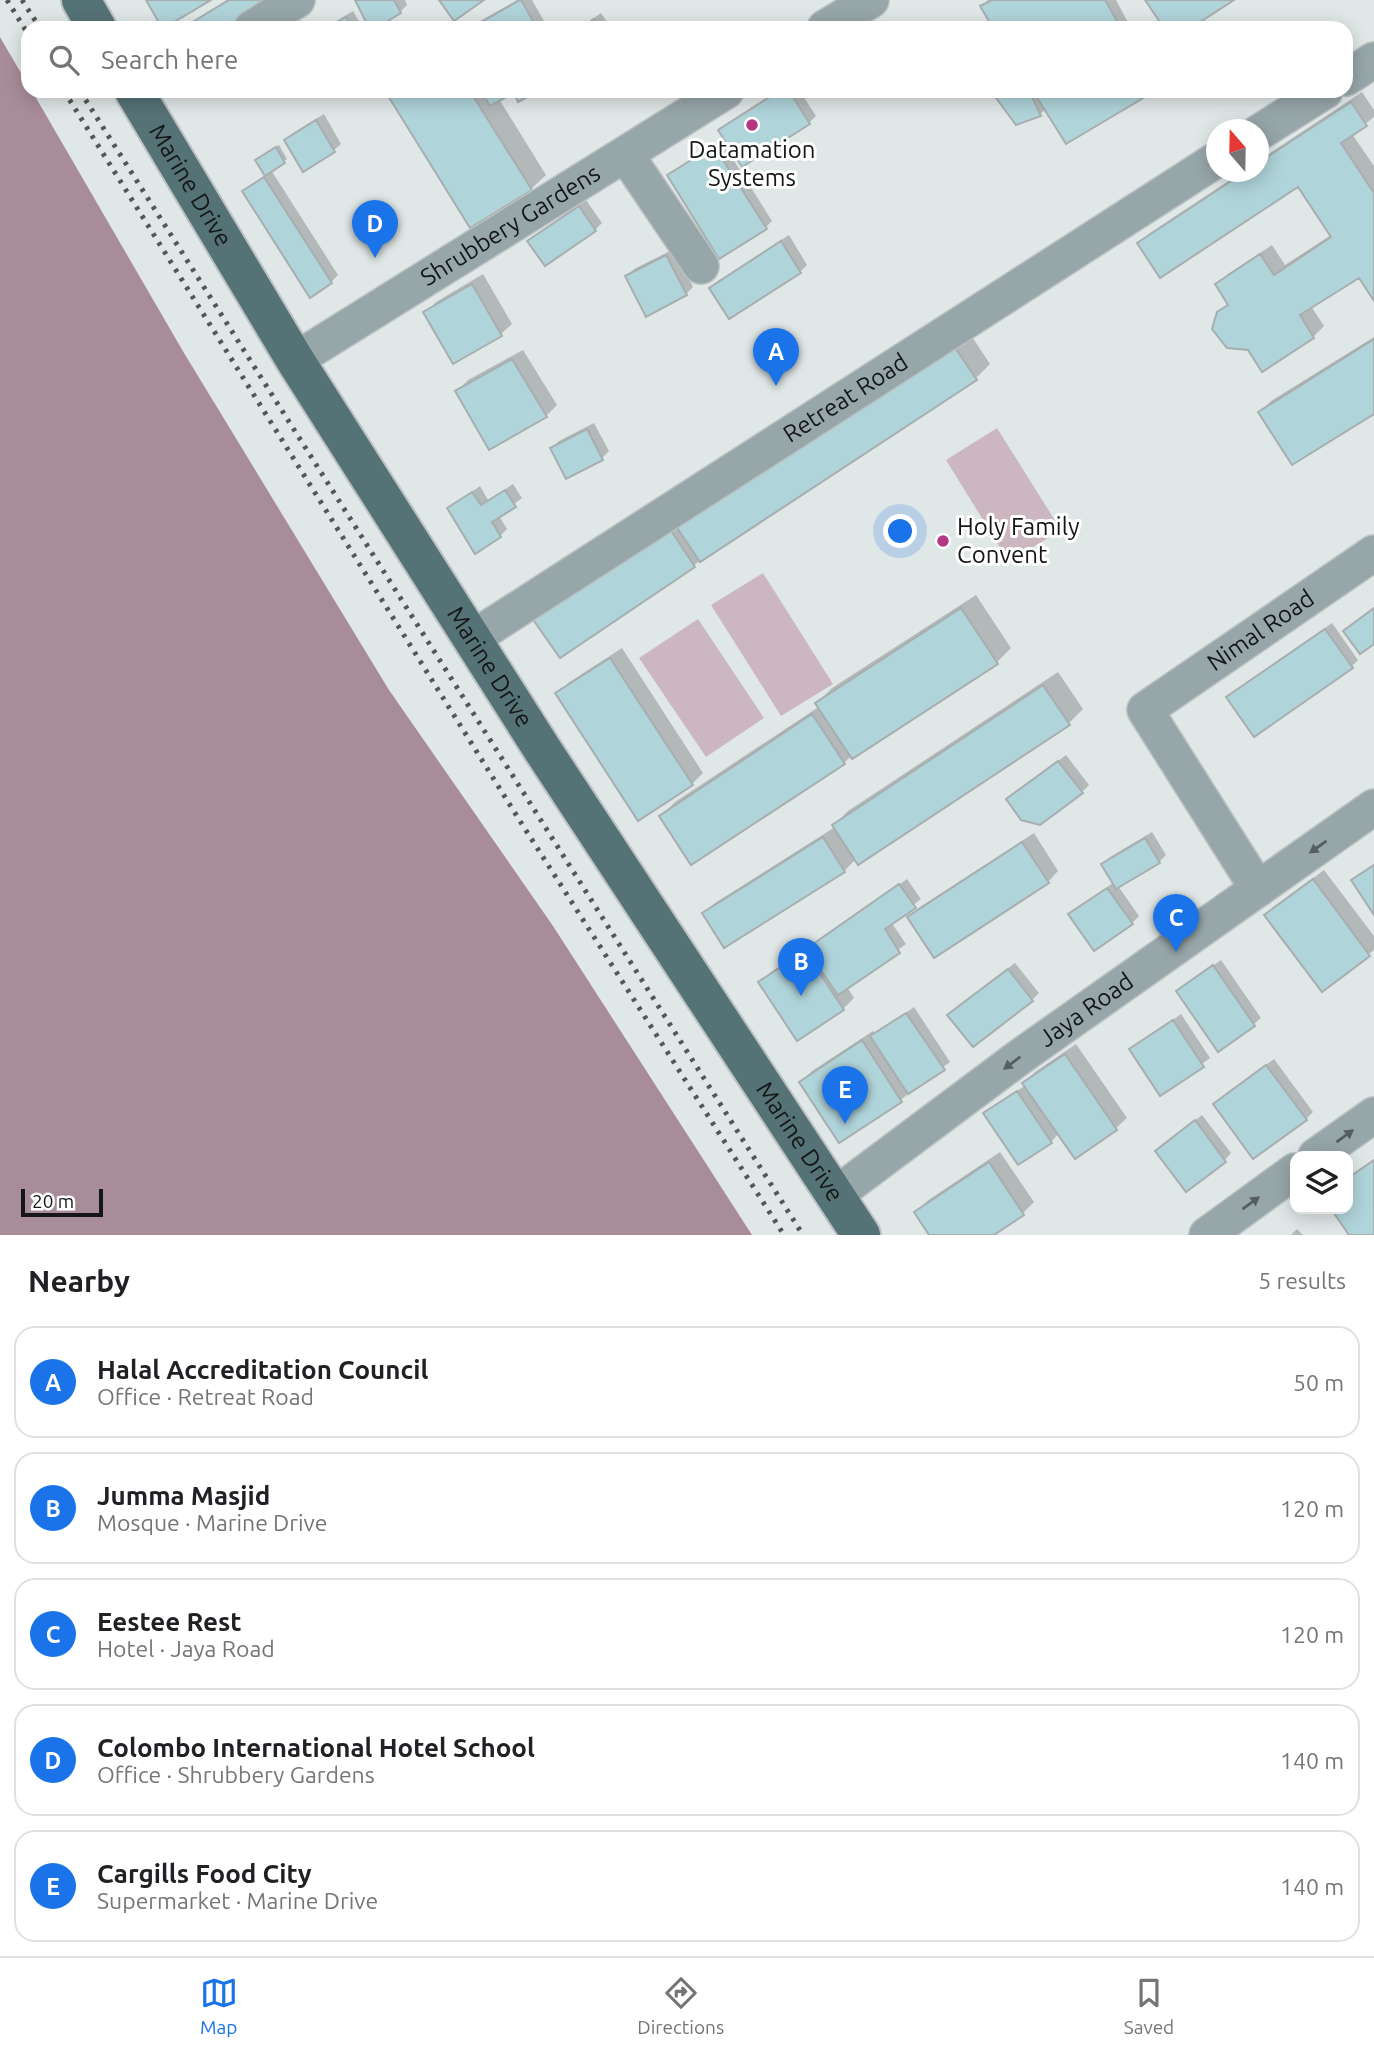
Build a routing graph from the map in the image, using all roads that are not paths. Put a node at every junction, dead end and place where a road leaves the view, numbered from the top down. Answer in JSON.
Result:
{"nodes":[{"id":1,"x":81,"y":0,"type":"edge"},
{"id":2,"x":297,"y":0,"type":"edge"},
{"id":3,"x":871,"y":0,"type":"edge"},
{"id":4,"x":93,"y":21,"type":"edge"},
{"id":5,"x":263,"y":21,"type":"edge"},
{"id":6,"x":836,"y":21,"type":"edge"},
{"id":7,"x":1374,"y":60,"type":"edge"},
{"id":8,"x":1353,"y":74,"type":"edge"},
{"id":9,"x":144,"y":98,"type":"edge"},
{"id":10,"x":715,"y":98,"type":"edge"},
{"id":11,"x":1314,"y":98,"type":"edge"},
{"id":12,"x":1269,"y":127,"type":"edge"},
{"id":13,"x":626,"y":155,"type":"junction"},
{"id":14,"x":1206,"y":166,"type":"edge"},
{"id":15,"x":701,"y":266,"type":"dead end"},
{"id":16,"x":295,"y":360,"type":"junction"},
{"id":17,"x":1374,"y":553,"type":"edge"},
{"id":18,"x":473,"y":638,"type":"junction"},
{"id":19,"x":1374,"y":807,"type":"edge"},
{"id":20,"x":1258,"y":890,"type":"junction"},
{"id":21,"x":1374,"y":1115,"type":"edge"},
{"id":22,"x":1323,"y":1151,"type":"edge"},
{"id":23,"x":1290,"y":1175,"type":"edge"},
{"id":24,"x":835,"y":1195,"type":"junction"},
{"id":25,"x":861,"y":1235,"type":"edge"},
{"id":26,"x":1207,"y":1235,"type":"edge"}],
"edges":[{"from":1,"to":4,"type":"main road"},
{"from":2,"to":5,"type":"street"},
{"from":3,"to":6,"type":"street"},
{"from":7,"to":8,"type":"street"},
{"from":9,"to":16,"type":"main road","name":"Marine Drive"},
{"from":10,"to":13,"type":"street","name":"Shrubbery Gardens"},
{"from":11,"to":12,"type":"street"},
{"from":13,"to":15,"type":"street"},
{"from":13,"to":16,"type":"street","name":"Shrubbery Gardens"},
{"from":14,"to":18,"type":"street","name":"Retreat Road"},
{"from":16,"to":18,"type":"main road","name":"Marine Drive"},
{"from":17,"to":20,"type":"street","name":"Nimal Road"},
{"from":18,"to":24,"type":"main road","name":"Marine Drive"},
{"from":19,"to":20,"type":"street","name":"Jaya Road","one_way":true},
{"from":20,"to":24,"type":"street","name":"Jaya Road","one_way":true},
{"from":22,"to":21,"type":"street","one_way":true},
{"from":26,"to":23,"type":"street","one_way":true},
{"from":24,"to":25,"type":"main road","name":"Marine Drive"}]}
